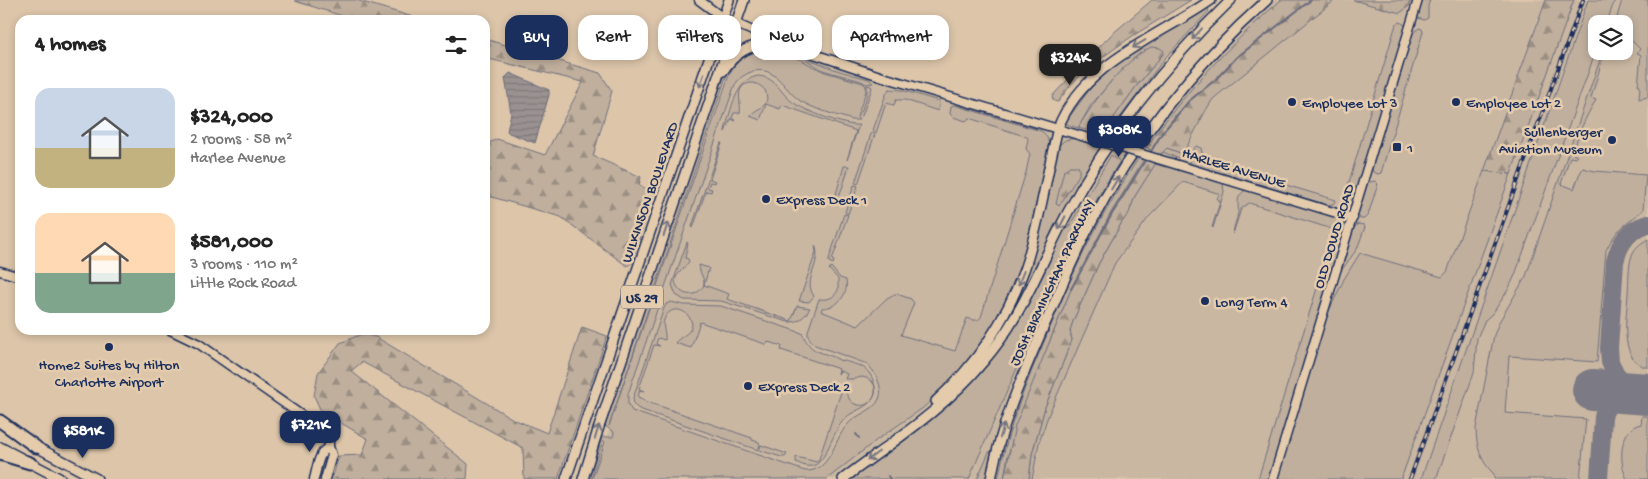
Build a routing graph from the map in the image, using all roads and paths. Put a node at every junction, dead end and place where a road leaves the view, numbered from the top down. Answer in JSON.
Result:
{"nodes":[{"id":1,"x":699,"y":0,"type":"edge"},
{"id":2,"x":729,"y":0,"type":"edge"},
{"id":3,"x":744,"y":0,"type":"edge"},
{"id":4,"x":1211,"y":0,"type":"edge"},
{"id":5,"x":1231,"y":0,"type":"edge"},
{"id":6,"x":1267,"y":0,"type":"edge"},
{"id":7,"x":1418,"y":0,"type":"edge"},
{"id":8,"x":719,"y":15,"type":"edge"},
{"id":9,"x":724,"y":15,"type":"edge"},
{"id":10,"x":739,"y":15,"type":"edge"},
{"id":11,"x":751,"y":46,"type":"edge"},
{"id":12,"x":822,"y":57,"type":"edge"},
{"id":13,"x":709,"y":60,"type":"edge"},
{"id":14,"x":723,"y":60,"type":"edge"},
{"id":15,"x":714,"y":87,"type":"junction"},
{"id":16,"x":1058,"y":128,"type":"junction"},
{"id":17,"x":1353,"y":218,"type":"junction"},
{"id":18,"x":645,"y":247,"type":"junction"},
{"id":19,"x":658,"y":251,"type":"junction"},
{"id":20,"x":0,"y":271,"type":"edge"},
{"id":21,"x":15,"y":276,"type":"edge"},
{"id":22,"x":180,"y":335,"type":"edge"},
{"id":23,"x":0,"y":421,"type":"edge"},
{"id":24,"x":0,"y":428,"type":"edge"},
{"id":25,"x":904,"y":433,"type":"junction"},
{"id":26,"x":0,"y":447,"type":"edge"},
{"id":27,"x":36,"y":447,"type":"junction"},
{"id":28,"x":328,"y":447,"type":"junction"},
{"id":29,"x":0,"y":454,"type":"edge"},
{"id":30,"x":30,"y":463,"type":"junction"},
{"id":31,"x":61,"y":479,"type":"edge"},
{"id":32,"x":97,"y":479,"type":"edge"},
{"id":33,"x":314,"y":479,"type":"edge"},
{"id":34,"x":326,"y":479,"type":"edge"},
{"id":35,"x":566,"y":479,"type":"edge"},
{"id":36,"x":583,"y":479,"type":"edge"},
{"id":37,"x":843,"y":479,"type":"edge"},
{"id":38,"x":991,"y":479,"type":"edge"},
{"id":39,"x":1273,"y":479,"type":"edge"}],
"edges":[{"from":1,"to":8,"type":"street","name":"HARLEE AVENUE"},
{"from":2,"to":9,"type":"main road","name":"WILKINSON BOULEVARD","number":"US 29"},
{"from":3,"to":10,"type":"main road","name":"WILKINSON BOULEVARD","number":"US 29"},
{"from":4,"to":16,"type":"main road","one_way":true},
{"from":5,"to":25,"type":"main road","name":"JOSH BIRMINGHAM PARKWAY","one_way":true},
{"from":38,"to":6,"type":"main road","name":"JOSH BIRMINGHAM PARKWAY","one_way":true},
{"from":7,"to":17,"type":"street","name":"OLD DOWD ROAD"},
{"from":11,"to":15,"type":"main road"},
{"from":12,"to":16,"type":"street","name":"HARLEE AVENUE"},
{"from":13,"to":18,"type":"main road","name":"WILKINSON BOULEVARD","number":"US 29","one_way":true},
{"from":14,"to":15,"type":"main road","name":"WILKINSON BOULEVARD","number":"US 29"},
{"from":19,"to":15,"type":"main road","name":"WILKINSON BOULEVARD","number":"US 29","one_way":true},
{"from":16,"to":17,"type":"street","name":"HARLEE AVENUE","bridge":true},
{"from":16,"to":25,"type":"main road","one_way":true},
{"from":17,"to":39,"type":"street","name":"OLD DOWD ROAD"},
{"from":18,"to":19,"type":"main road"},
{"from":18,"to":35,"type":"main road","name":"WILKINSON BOULEVARD","number":"US 29"},
{"from":36,"to":19,"type":"main road","name":"WILKINSON BOULEVARD","number":"US 29","one_way":true},
{"from":20,"to":21,"type":"street"},
{"from":22,"to":28,"type":"street"},
{"from":23,"to":27,"type":"highway"},
{"from":24,"to":27,"type":"main road"},
{"from":25,"to":37,"type":"main road","name":"JOSH BIRMINGHAM PARKWAY","one_way":true},
{"from":26,"to":30,"type":"main road"},
{"from":27,"to":32,"type":"main road"},
{"from":28,"to":33,"type":"street"},
{"from":28,"to":34,"type":"street"},
{"from":29,"to":30,"type":"highway"},
{"from":30,"to":31,"type":"main road"}]}
